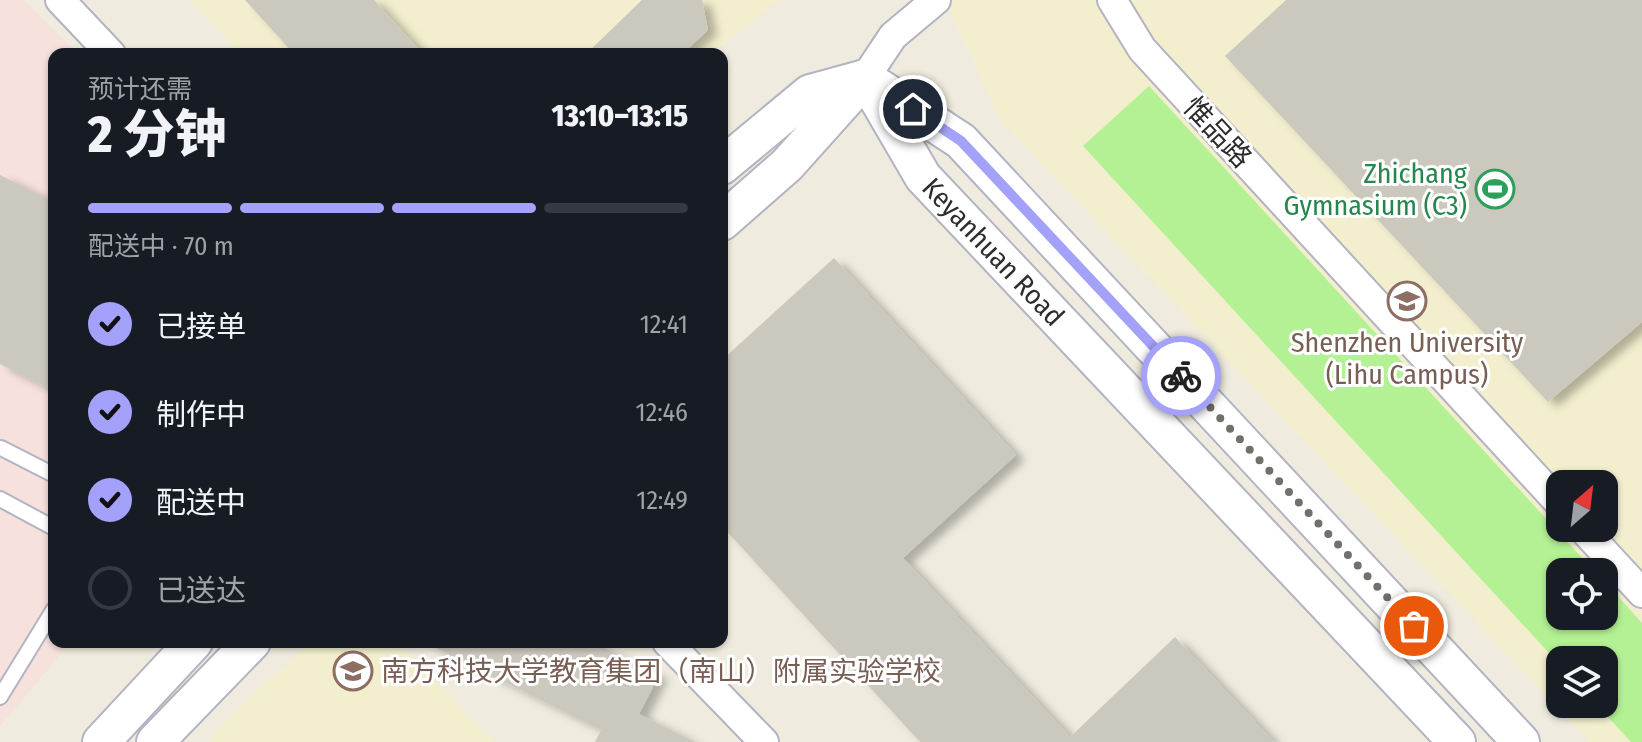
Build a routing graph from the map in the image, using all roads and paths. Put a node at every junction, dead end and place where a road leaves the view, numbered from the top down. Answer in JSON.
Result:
{"nodes":[{"id":1,"x":60,"y":0,"type":"edge"},
{"id":2,"x":936,"y":0,"type":"edge"},
{"id":3,"x":1112,"y":0,"type":"edge"},
{"id":4,"x":105,"y":48,"type":"edge"},
{"id":5,"x":865,"y":78,"type":"junction"},
{"id":6,"x":728,"y":161,"type":"edge"},
{"id":7,"x":728,"y":217,"type":"edge"},
{"id":8,"x":1,"y":448,"type":"edge"},
{"id":9,"x":48,"y":472,"type":"edge"},
{"id":10,"x":1546,"y":489,"type":"edge"},
{"id":11,"x":0,"y":499,"type":"edge"},
{"id":12,"x":48,"y":525,"type":"edge"},
{"id":13,"x":1595,"y":542,"type":"edge"},
{"id":14,"x":1642,"y":593,"type":"edge"},
{"id":15,"x":48,"y":619,"type":"edge"},
{"id":16,"x":188,"y":648,"type":"edge"},
{"id":17,"x":246,"y":648,"type":"edge"},
{"id":18,"x":673,"y":648,"type":"edge"},
{"id":19,"x":0,"y":697,"type":"edge"},
{"id":20,"x":101,"y":742,"type":"edge"},
{"id":21,"x":155,"y":742,"type":"edge"},
{"id":22,"x":764,"y":742,"type":"edge"},
{"id":23,"x":1457,"y":742,"type":"edge"},
{"id":24,"x":1521,"y":742,"type":"edge"}],
"edges":[{"from":1,"to":4,"type":"street"},
{"from":2,"to":5,"type":"street"},
{"from":3,"to":10,"type":"street","name":"惟品路"},
{"from":5,"to":6,"type":"street"},
{"from":5,"to":7,"type":"street"},
{"from":5,"to":23,"type":"street","name":"Keyanhuan Road"},
{"from":5,"to":24,"type":"street","name":"Keyanhuan Road"},
{"from":8,"to":9,"type":"lane"},
{"from":11,"to":12,"type":"lane"},
{"from":13,"to":14,"type":"street"},
{"from":15,"to":19,"type":"lane"},
{"from":16,"to":20,"type":"street"},
{"from":17,"to":21,"type":"street"},
{"from":18,"to":22,"type":"street"}]}
